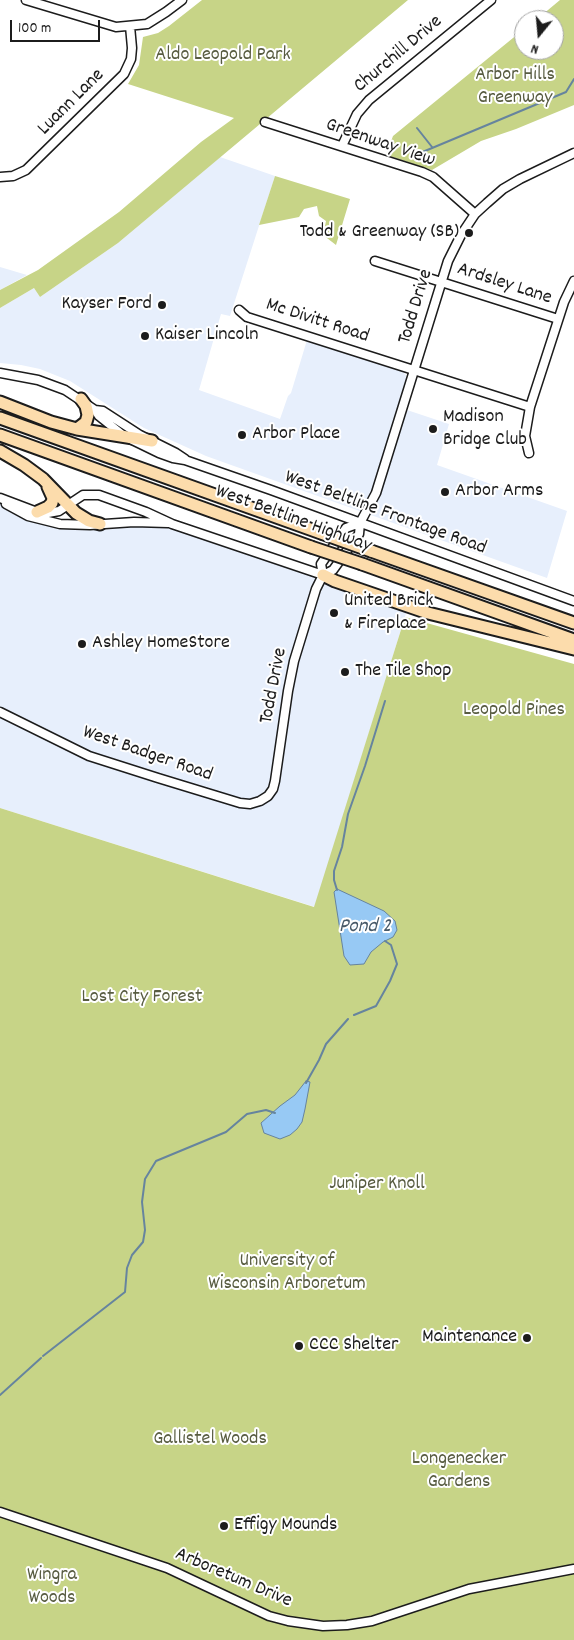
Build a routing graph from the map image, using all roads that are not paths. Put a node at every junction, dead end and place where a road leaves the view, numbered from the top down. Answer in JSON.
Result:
{"nodes":[{"id":1,"x":26,"y":0,"type":"edge"},
{"id":2,"x":182,"y":0,"type":"edge"},
{"id":3,"x":492,"y":0,"type":"edge"},
{"id":4,"x":130,"y":26,"type":"junction"},
{"id":5,"x":265,"y":122,"type":"dead end"},
{"id":6,"x":342,"y":146,"type":"junction"},
{"id":7,"x":574,"y":153,"type":"edge"},
{"id":8,"x":0,"y":177,"type":"edge"},
{"id":9,"x":475,"y":214,"type":"junction"},
{"id":10,"x":375,"y":261,"type":"dead end"},
{"id":11,"x":574,"y":281,"type":"edge"},
{"id":12,"x":440,"y":282,"type":"junction"},
{"id":13,"x":239,"y":310,"type":"dead end"},
{"id":14,"x":558,"y":318,"type":"junction"},
{"id":15,"x":414,"y":370,"type":"junction"},
{"id":16,"x":0,"y":373,"type":"edge"},
{"id":17,"x":81,"y":399,"type":"junction"},
{"id":18,"x":0,"y":402,"type":"edge"},
{"id":19,"x":530,"y":407,"type":"junction"},
{"id":20,"x":95,"y":410,"type":"junction"},
{"id":21,"x":0,"y":418,"type":"edge"},
{"id":22,"x":77,"y":429,"type":"junction"},
{"id":23,"x":0,"y":435,"type":"edge"},
{"id":24,"x":124,"y":436,"type":"junction"},
{"id":25,"x":152,"y":441,"type":"junction"},
{"id":26,"x":0,"y":451,"type":"edge"},
{"id":27,"x":529,"y":453,"type":"dead end"},
{"id":28,"x":185,"y":460,"type":"junction"},
{"id":29,"x":43,"y":479,"type":"junction"},
{"id":30,"x":0,"y":499,"type":"edge"},
{"id":31,"x":68,"y":504,"type":"junction"},
{"id":32,"x":37,"y":512,"type":"junction"},
{"id":33,"x":360,"y":523,"type":"junction"},
{"id":34,"x":100,"y":524,"type":"junction"},
{"id":35,"x":172,"y":524,"type":"junction"},
{"id":36,"x":324,"y":575,"type":"junction"},
{"id":37,"x":574,"y":601,"type":"edge"},
{"id":38,"x":574,"y":623,"type":"edge"},
{"id":39,"x":574,"y":640,"type":"edge"},
{"id":40,"x":574,"y":649,"type":"edge"},
{"id":41,"x":0,"y":712,"type":"edge"},
{"id":42,"x":260,"y":801,"type":"joint"},
{"id":43,"x":0,"y":1512,"type":"edge"},
{"id":44,"x":574,"y":1569,"type":"edge"}],
"edges":[{"from":1,"to":4,"type":"street"},
{"from":2,"to":4,"type":"street"},
{"from":3,"to":6,"type":"street","name":"Churchill Drive"},
{"from":4,"to":8,"type":"street","name":"Luann Lane"},
{"from":5,"to":6,"type":"street","name":"Greenway View"},
{"from":6,"to":9,"type":"street","name":"Greenway View"},
{"from":7,"to":9,"type":"street","name":"Todd Drive"},
{"from":9,"to":12,"type":"street","name":"Todd Drive"},
{"from":10,"to":12,"type":"street","name":"Ardsley Lane"},
{"from":11,"to":14,"type":"street"},
{"from":12,"to":14,"type":"street","name":"Ardsley Lane"},
{"from":12,"to":15,"type":"street","name":"Todd Drive"},
{"from":13,"to":15,"type":"street","name":"Mc Divitt Road"},
{"from":14,"to":19,"type":"street"},
{"from":15,"to":19,"type":"street","name":"Mc Divitt Road"},
{"from":15,"to":33,"type":"street","name":"Todd Drive"},
{"from":16,"to":17,"type":"street","name":"West Beltline Frontage Road"},
{"from":17,"to":20,"type":"street","name":"West Beltline Frontage Road"},
{"from":17,"to":22,"type":"highway"},
{"from":18,"to":22,"type":"highway"},
{"from":19,"to":27,"type":"street"},
{"from":20,"to":24,"type":"street","name":"West Beltline Frontage Road"},
{"from":20,"to":25,"type":"street","name":"West Beltline Frontage Road"},
{"from":21,"to":38,"type":"highway","name":"West Beltline Highway","bridge":true},
{"from":22,"to":24,"type":"highway"},
{"from":23,"to":39,"type":"highway","name":"West Beltline Highway","bridge":true},
{"from":24,"to":25,"type":"highway"},
{"from":24,"to":28,"type":"street","name":"West Beltline Frontage Road"},
{"from":25,"to":28,"type":"street","name":"West Beltline Frontage Road"},
{"from":26,"to":29,"type":"highway"},
{"from":28,"to":33,"type":"street","name":"West Beltline Frontage Road"},
{"from":29,"to":31,"type":"highway"},
{"from":29,"to":32,"type":"highway"},
{"from":30,"to":32,"type":"street"},
{"from":30,"to":34,"type":"street"},
{"from":31,"to":32,"type":"street"},
{"from":31,"to":34,"type":"highway"},
{"from":31,"to":35,"type":"street"},
{"from":33,"to":36,"type":"street","name":"Todd Drive"},
{"from":33,"to":36,"type":"street","name":"Todd Drive"},
{"from":33,"to":37,"type":"street","name":"West Beltline Frontage Road"},
{"from":34,"to":35,"type":"street"},
{"from":35,"to":36,"type":"street"},
{"from":36,"to":40,"type":"highway"},
{"from":36,"to":42,"type":"street","name":"Todd Drive"},
{"from":41,"to":42,"type":"street","name":"West Badger Road"},
{"from":43,"to":44,"type":"street","name":"Arboretum Drive"}]}
